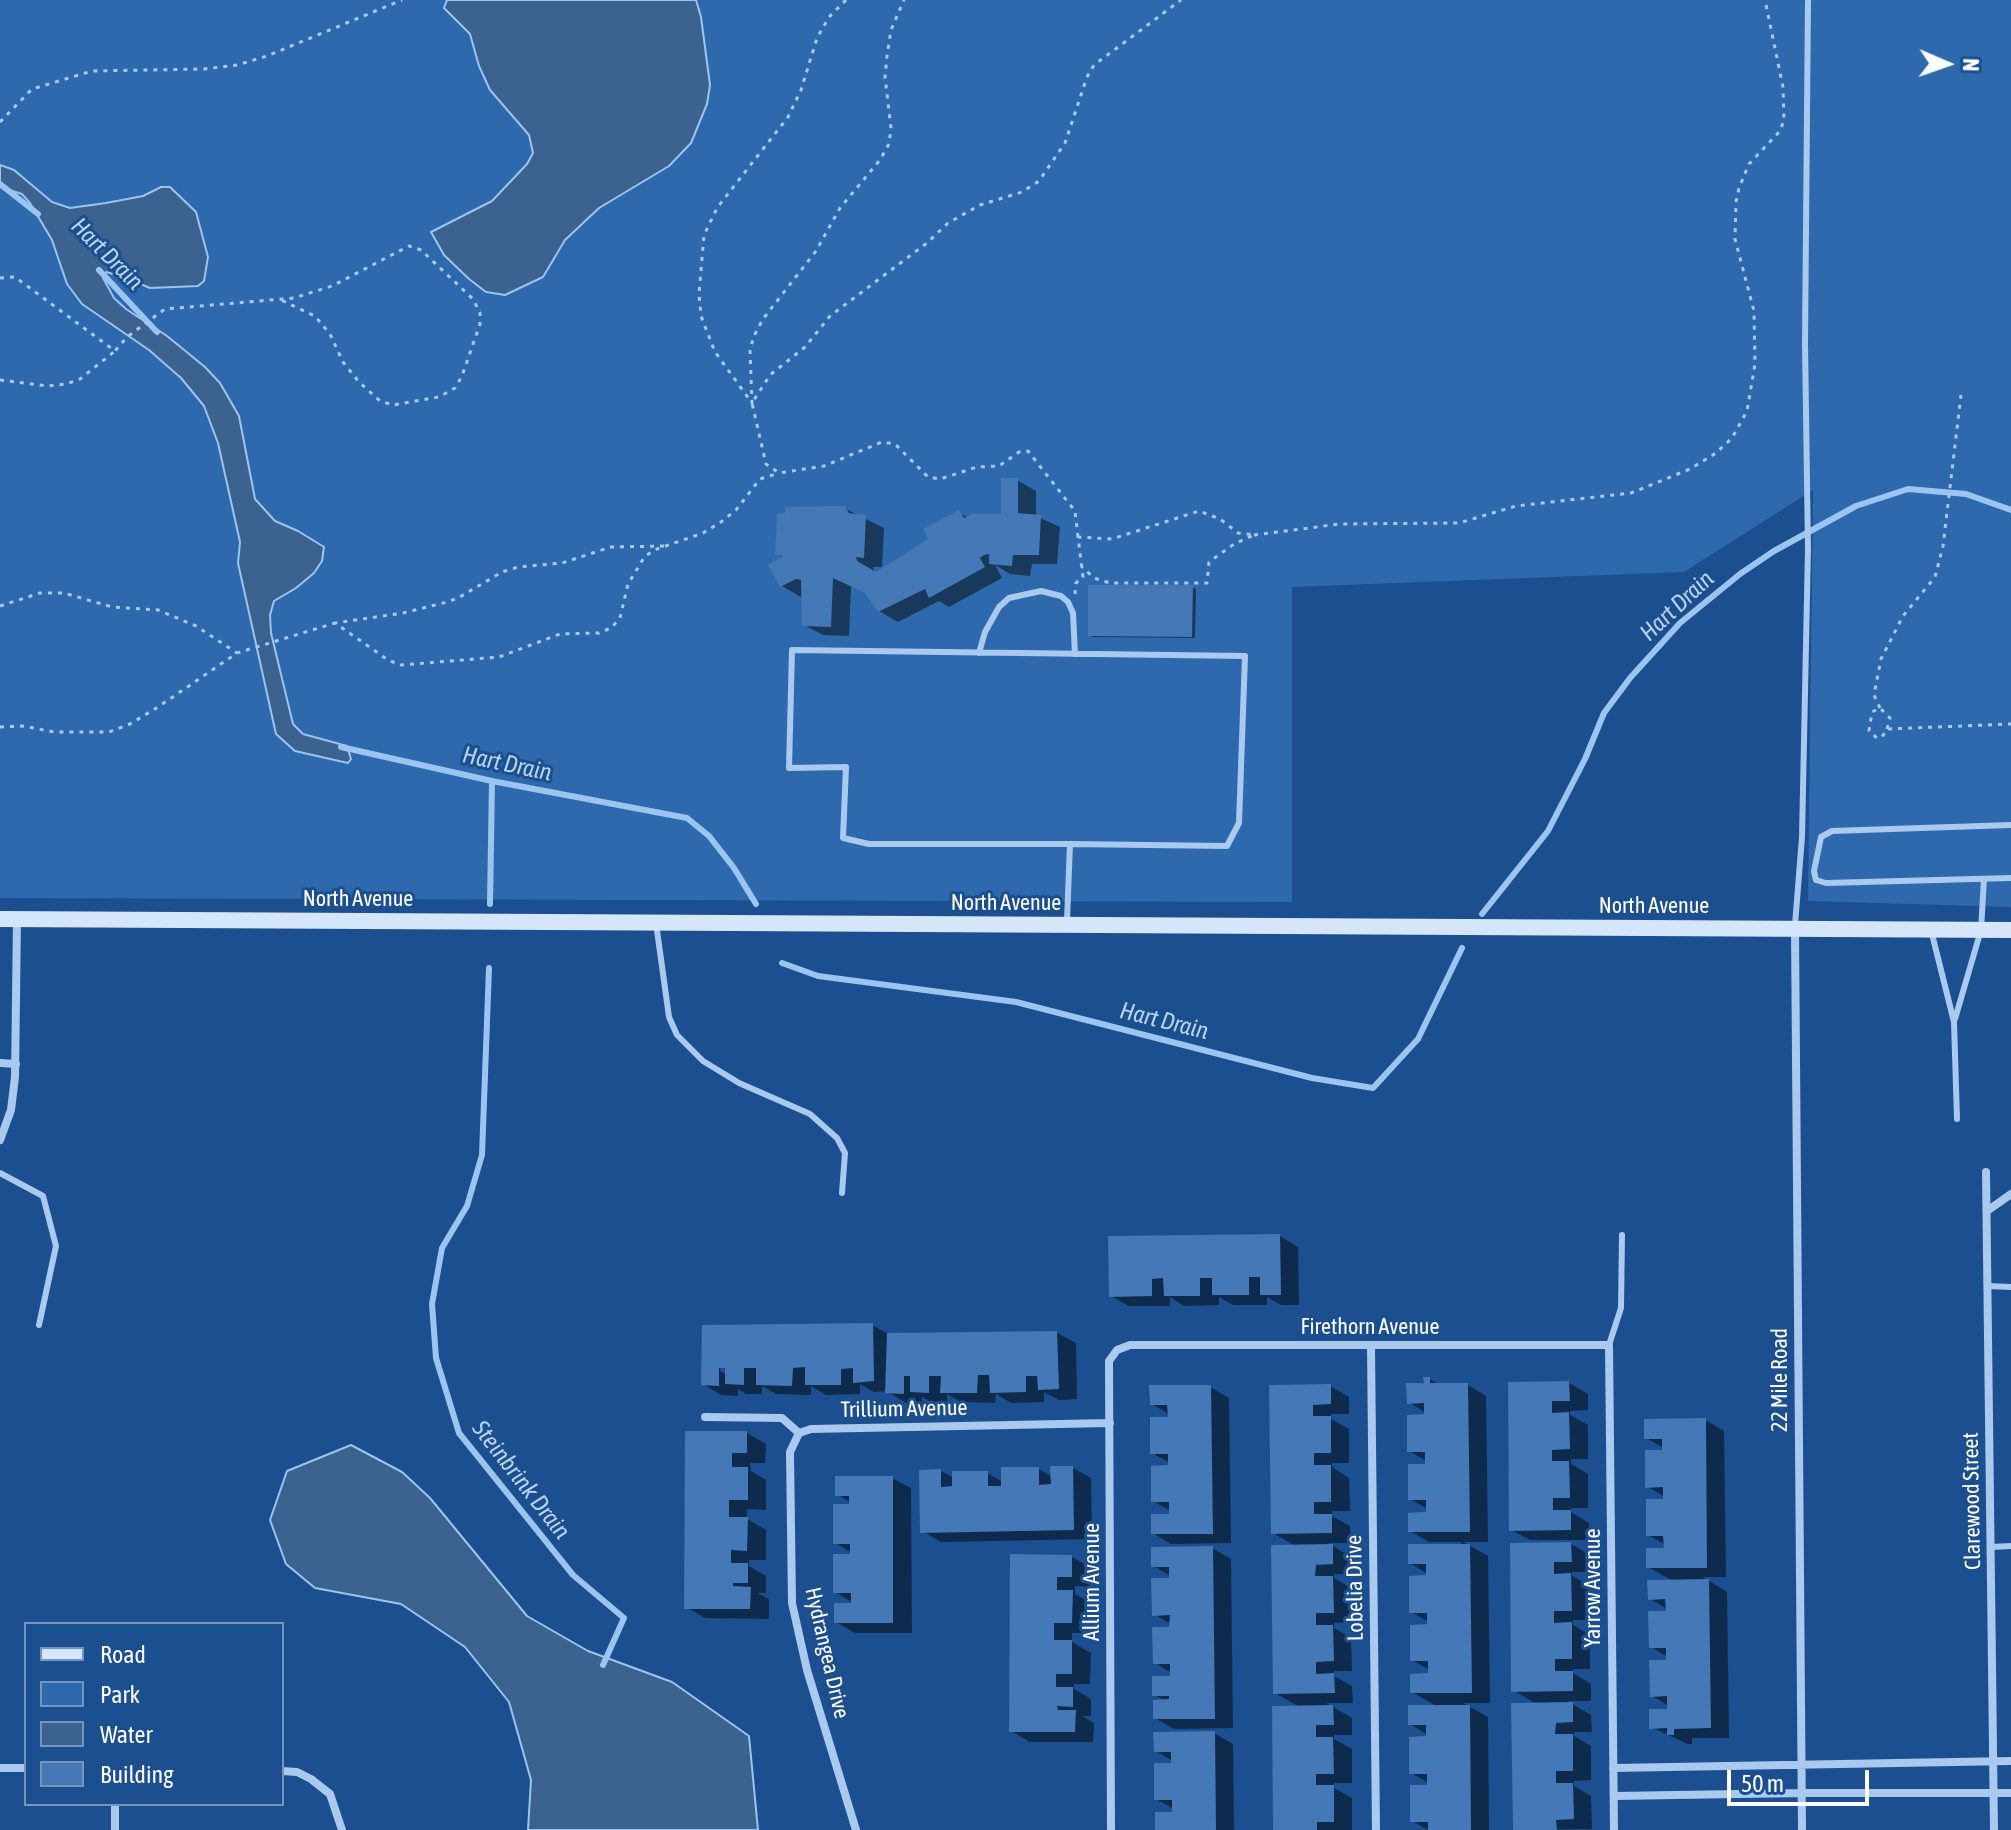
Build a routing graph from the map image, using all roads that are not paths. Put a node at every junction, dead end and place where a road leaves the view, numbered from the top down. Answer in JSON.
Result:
{"nodes":[{"id":1,"x":1808,"y":0,"type":"edge"},
{"id":2,"x":979,"y":653,"type":"junction"},
{"id":3,"x":1075,"y":654,"type":"junction"},
{"id":4,"x":2011,"y":825,"type":"edge"},
{"id":5,"x":1070,"y":844,"type":"junction"},
{"id":6,"x":2011,"y":878,"type":"edge"},
{"id":7,"x":1984,"y":879,"type":"junction"},
{"id":8,"x":9,"y":919,"type":"edge"},
{"id":9,"x":656,"y":923,"type":"junction"},
{"id":10,"x":1067,"y":925,"type":"junction"},
{"id":11,"x":1795,"y":929,"type":"junction"},
{"id":12,"x":1931,"y":929,"type":"junction"},
{"id":13,"x":1981,"y":930,"type":"junction"},
{"id":14,"x":2011,"y":930,"type":"edge"},
{"id":15,"x":1954,"y":1022,"type":"junction"},
{"id":16,"x":0,"y":1063,"type":"edge"},
{"id":17,"x":16,"y":1064,"type":"junction"},
{"id":18,"x":1957,"y":1119,"type":"dead end"},
{"id":19,"x":3,"y":1122,"type":"edge"},
{"id":20,"x":0,"y":1140,"type":"edge"},
{"id":21,"x":1986,"y":1172,"type":"dead end"},
{"id":22,"x":0,"y":1173,"type":"edge"},
{"id":23,"x":842,"y":1193,"type":"dead end"},
{"id":24,"x":2011,"y":1194,"type":"edge"},
{"id":25,"x":1987,"y":1211,"type":"junction"},
{"id":26,"x":1622,"y":1235,"type":"dead end"},
{"id":27,"x":1988,"y":1286,"type":"junction"},
{"id":28,"x":2011,"y":1287,"type":"edge"},
{"id":29,"x":39,"y":1325,"type":"dead end"},
{"id":30,"x":1130,"y":1345,"type":"joint"},
{"id":31,"x":1371,"y":1345,"type":"junction"},
{"id":32,"x":1609,"y":1345,"type":"junction"},
{"id":33,"x":705,"y":1417,"type":"dead end"},
{"id":34,"x":1110,"y":1423,"type":"junction"},
{"id":35,"x":799,"y":1433,"type":"junction"},
{"id":36,"x":2011,"y":1546,"type":"edge"},
{"id":37,"x":1991,"y":1547,"type":"junction"},
{"id":38,"x":2011,"y":1761,"type":"edge"},
{"id":39,"x":1993,"y":1762,"type":"junction"},
{"id":40,"x":1801,"y":1764,"type":"junction"},
{"id":41,"x":0,"y":1768,"type":"edge"},
{"id":42,"x":24,"y":1768,"type":"edge"},
{"id":43,"x":1613,"y":1768,"type":"junction"},
{"id":44,"x":284,"y":1771,"type":"edge"},
{"id":45,"x":1802,"y":1793,"type":"junction"},
{"id":46,"x":1994,"y":1793,"type":"junction"},
{"id":47,"x":2011,"y":1793,"type":"edge"},
{"id":48,"x":1614,"y":1796,"type":"junction"},
{"id":49,"x":115,"y":1806,"type":"edge"},
{"id":50,"x":115,"y":1830,"type":"edge"},
{"id":51,"x":342,"y":1830,"type":"edge"},
{"id":52,"x":856,"y":1830,"type":"edge"},
{"id":53,"x":1111,"y":1830,"type":"edge"},
{"id":54,"x":1376,"y":1830,"type":"edge"},
{"id":55,"x":1614,"y":1830,"type":"edge"},
{"id":56,"x":1802,"y":1830,"type":"edge"},
{"id":57,"x":1994,"y":1830,"type":"edge"}],
"edges":[{"from":1,"to":11,"type":"lane"},
{"from":2,"to":3,"type":"lane"},
{"from":2,"to":3,"type":"lane"},
{"from":2,"to":5,"type":"lane"},
{"from":3,"to":5,"type":"lane"},
{"from":4,"to":7,"type":"lane"},
{"from":5,"to":10,"type":"lane"},
{"from":6,"to":7,"type":"lane"},
{"from":7,"to":13,"type":"lane"},
{"from":8,"to":9,"type":"street","name":"North Avenue"},
{"from":8,"to":17,"type":"street"},
{"from":9,"to":10,"type":"street","name":"North Avenue"},
{"from":9,"to":23,"type":"lane"},
{"from":10,"to":11,"type":"street","name":"North Avenue"},
{"from":11,"to":12,"type":"street","name":"North Avenue"},
{"from":11,"to":40,"type":"street","name":"22 Mile Road"},
{"from":12,"to":13,"type":"street","name":"North Avenue"},
{"from":12,"to":15,"type":"lane"},
{"from":13,"to":14,"type":"street","name":"North Avenue"},
{"from":13,"to":15,"type":"lane"},
{"from":15,"to":18,"type":"lane"},
{"from":16,"to":17,"type":"street"},
{"from":17,"to":19,"type":"street"},
{"from":19,"to":20,"type":"street"},
{"from":21,"to":25,"type":"street","name":"Clarewood Street"},
{"from":22,"to":29,"type":"lane"},
{"from":24,"to":25,"type":"street"},
{"from":25,"to":27,"type":"street","name":"Clarewood Street"},
{"from":26,"to":32,"type":"lane"},
{"from":27,"to":28,"type":"lane"},
{"from":27,"to":37,"type":"street","name":"Clarewood Street"},
{"from":30,"to":31,"type":"street","name":"Firethorn Avenue"},
{"from":30,"to":34,"type":"street","name":"Allium Avenue"},
{"from":31,"to":32,"type":"street","name":"Firethorn Avenue"},
{"from":31,"to":54,"type":"street","name":"Lobelia Drive"},
{"from":32,"to":43,"type":"street","name":"Yarrow Avenue"},
{"from":33,"to":35,"type":"street"},
{"from":34,"to":35,"type":"street","name":"Trillium Avenue"},
{"from":34,"to":53,"type":"street","name":"Allium Avenue"},
{"from":35,"to":52,"type":"street","name":"Hydrangea Drive"},
{"from":36,"to":37,"type":"lane"},
{"from":37,"to":39,"type":"street","name":"Clarewood Street"},
{"from":38,"to":39,"type":"street"},
{"from":39,"to":40,"type":"street"},
{"from":39,"to":46,"type":"street","name":"Clarewood Street"},
{"from":40,"to":43,"type":"street"},
{"from":40,"to":45,"type":"street","name":"22 Mile Road"},
{"from":41,"to":42,"type":"street"},
{"from":43,"to":48,"type":"street","name":"Yarrow Avenue"},
{"from":44,"to":51,"type":"street"},
{"from":45,"to":46,"type":"street"},
{"from":45,"to":48,"type":"street"},
{"from":45,"to":56,"type":"street","name":"22 Mile Road"},
{"from":46,"to":47,"type":"street"},
{"from":46,"to":57,"type":"street","name":"Clarewood Street"},
{"from":48,"to":55,"type":"street","name":"Yarrow Avenue"},
{"from":49,"to":50,"type":"street"}]}
